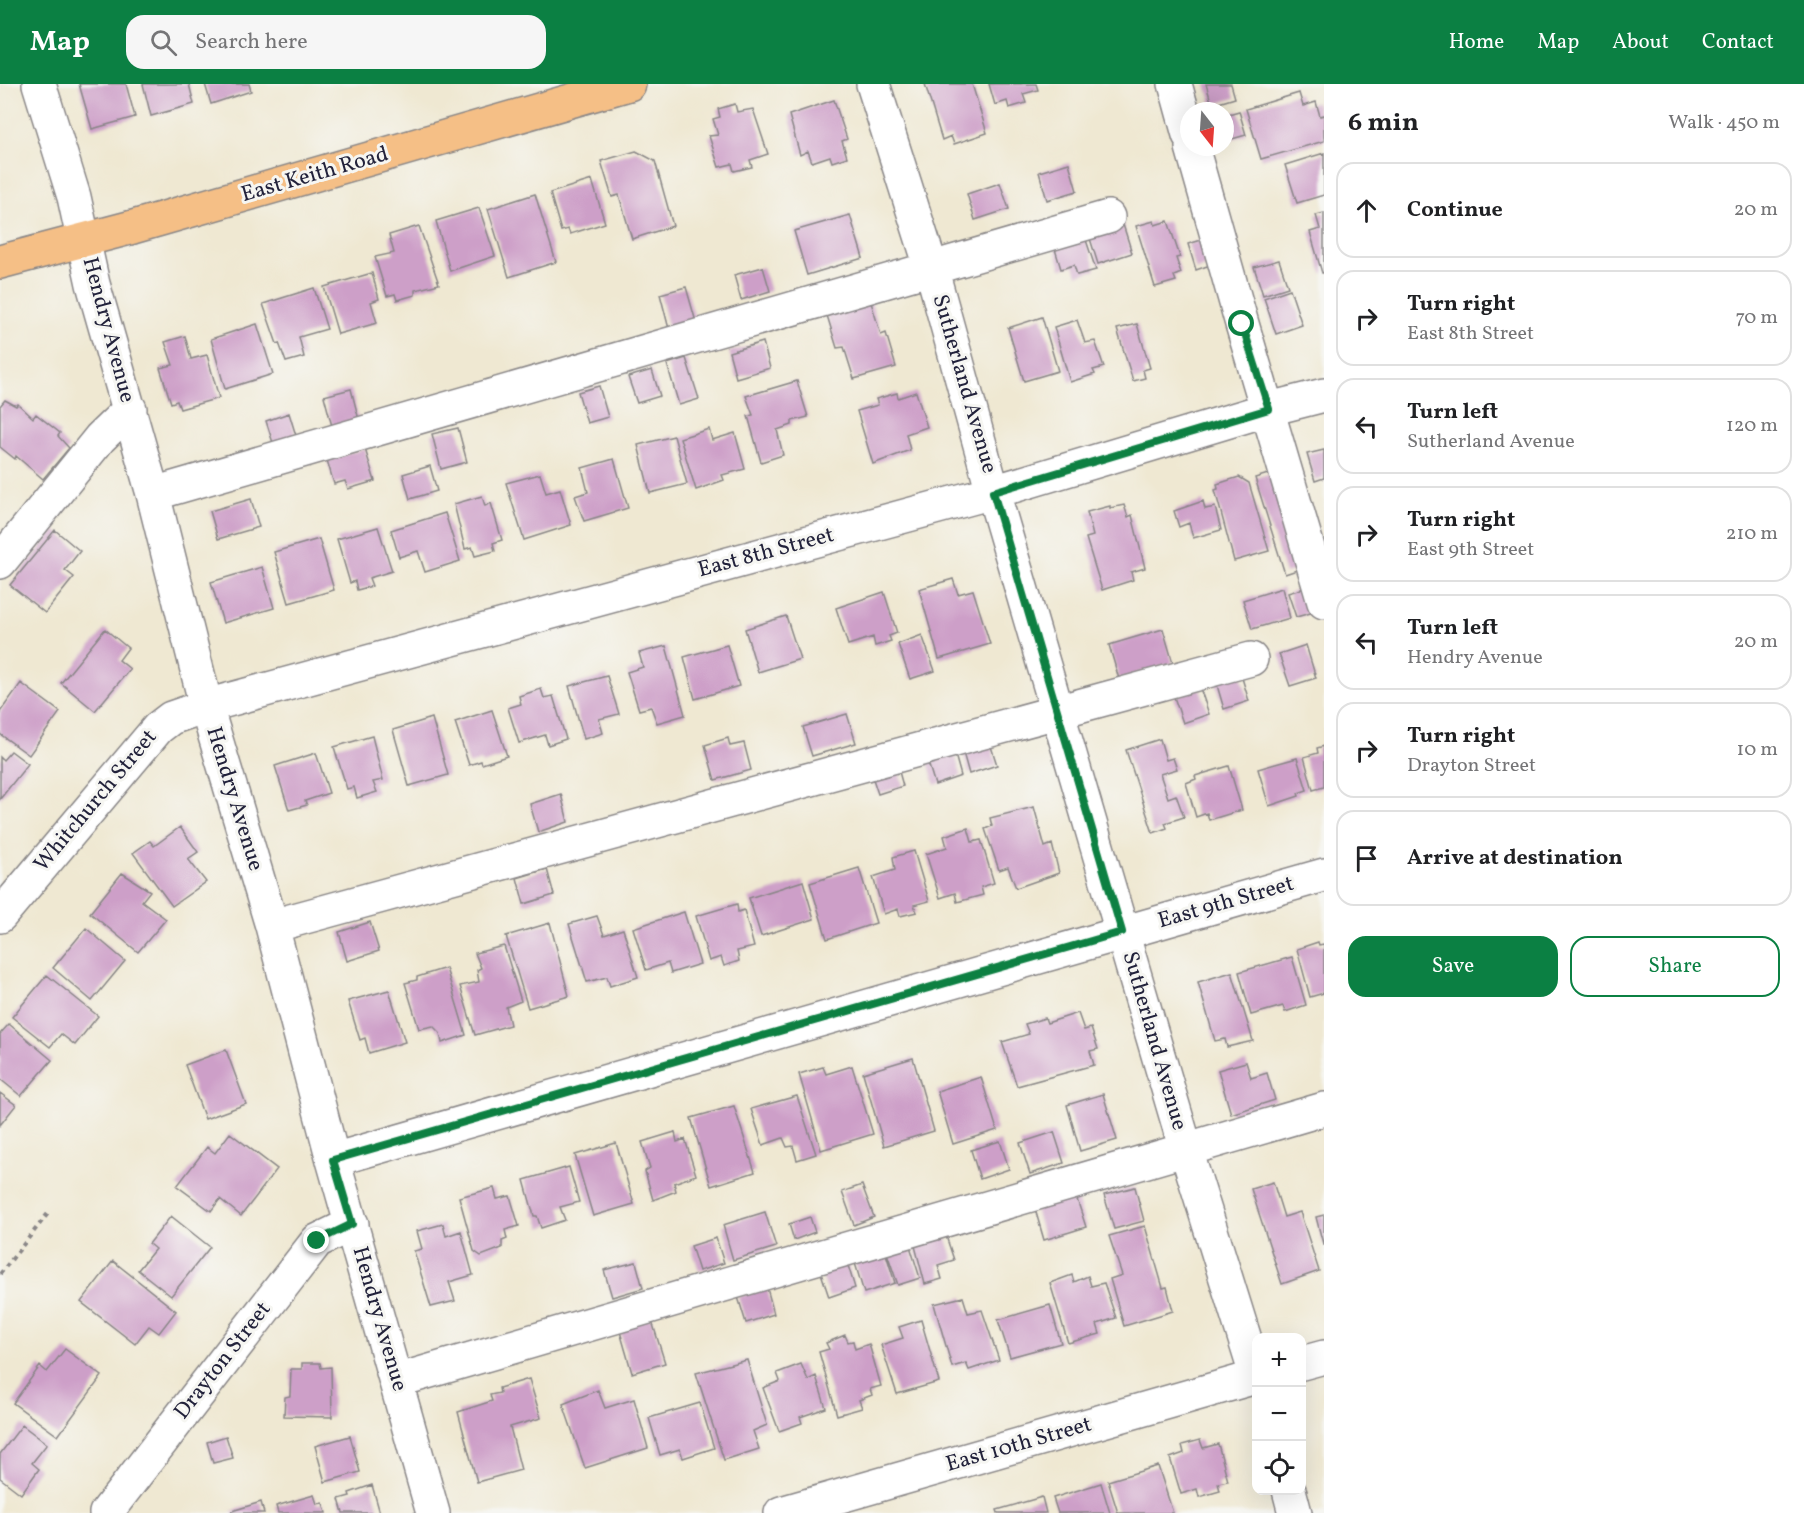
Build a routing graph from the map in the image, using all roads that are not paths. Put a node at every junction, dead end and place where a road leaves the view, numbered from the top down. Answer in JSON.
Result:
{"nodes":[{"id":1,"x":39,"y":84,"type":"edge"},
{"id":2,"x":628,"y":84,"type":"edge"},
{"id":3,"x":873,"y":84,"type":"edge"},
{"id":4,"x":1174,"y":84,"type":"edge"},
{"id":5,"x":1180,"y":104,"type":"edge"},
{"id":6,"x":1195,"y":156,"type":"edge"},
{"id":7,"x":1108,"y":217,"type":"dead end"},
{"id":8,"x":84,"y":240,"type":"junction"},
{"id":9,"x":0,"y":262,"type":"edge"},
{"id":10,"x":931,"y":267,"type":"junction"},
{"id":11,"x":1324,"y":395,"type":"edge"},
{"id":12,"x":130,"y":409,"type":"junction"},
{"id":13,"x":1269,"y":409,"type":"junction"},
{"id":14,"x":993,"y":492,"type":"junction"},
{"id":15,"x":153,"y":494,"type":"junction"},
{"id":16,"x":0,"y":562,"type":"edge"},
{"id":17,"x":1324,"y":602,"type":"edge"},
{"id":18,"x":1251,"y":659,"type":"dead end"},
{"id":19,"x":206,"y":706,"type":"junction"},
{"id":20,"x":1058,"y":712,"type":"junction"},
{"id":21,"x":1324,"y":875,"type":"edge"},
{"id":22,"x":10,"y":882,"type":"edge"},
{"id":23,"x":0,"y":916,"type":"edge"},
{"id":24,"x":272,"y":926,"type":"junction"},
{"id":25,"x":1122,"y":932,"type":"junction"},
{"id":26,"x":1324,"y":1109,"type":"edge"},
{"id":27,"x":1186,"y":1150,"type":"junction"},
{"id":28,"x":333,"y":1160,"type":"junction"},
{"id":29,"x":352,"y":1224,"type":"junction"},
{"id":30,"x":1324,"y":1357,"type":"edge"},
{"id":31,"x":1252,"y":1360,"type":"edge"},
{"id":32,"x":1306,"y":1362,"type":"edge"},
{"id":33,"x":1252,"y":1377,"type":"edge"},
{"id":34,"x":396,"y":1381,"type":"junction"},
{"id":35,"x":1290,"y":1495,"type":"edge"},
{"id":36,"x":106,"y":1513,"type":"edge"},
{"id":37,"x":433,"y":1513,"type":"edge"},
{"id":38,"x":781,"y":1513,"type":"edge"},
{"id":39,"x":1295,"y":1513,"type":"edge"}],
"edges":[{"from":1,"to":8,"type":"street","name":"Hendry Avenue"},
{"from":2,"to":8,"type":"main road","name":"East Keith Road"},
{"from":3,"to":10,"type":"street","name":"Sutherland Avenue"},
{"from":4,"to":5,"type":"street"},
{"from":6,"to":13,"type":"street"},
{"from":7,"to":10,"type":"street"},
{"from":8,"to":9,"type":"main road","name":"East Keith Road"},
{"from":8,"to":12,"type":"street","name":"Hendry Avenue"},
{"from":10,"to":14,"type":"street","name":"Sutherland Avenue"},
{"from":10,"to":15,"type":"street"},
{"from":11,"to":13,"type":"street","name":"East 8th Street"},
{"from":12,"to":15,"type":"street","name":"Hendry Avenue"},
{"from":12,"to":16,"type":"street"},
{"from":13,"to":14,"type":"street","name":"East 8th Street"},
{"from":13,"to":17,"type":"street"},
{"from":14,"to":19,"type":"street","name":"East 8th Street"},
{"from":14,"to":20,"type":"street","name":"Sutherland Avenue"},
{"from":15,"to":19,"type":"street","name":"Hendry Avenue"},
{"from":18,"to":20,"type":"street"},
{"from":19,"to":22,"type":"street","name":"Whitchurch Street"},
{"from":19,"to":24,"type":"street","name":"Hendry Avenue"},
{"from":20,"to":24,"type":"street"},
{"from":20,"to":25,"type":"street","name":"Sutherland Avenue"},
{"from":21,"to":25,"type":"street","name":"East 9th Street"},
{"from":22,"to":23,"type":"street","name":"Whitchurch Street"},
{"from":24,"to":28,"type":"street","name":"Hendry Avenue"},
{"from":25,"to":27,"type":"street","name":"Sutherland Avenue"},
{"from":25,"to":28,"type":"street","name":"East 9th Street"},
{"from":26,"to":27,"type":"street"},
{"from":27,"to":31,"type":"street","name":"Sutherland Avenue"},
{"from":27,"to":34,"type":"street"},
{"from":28,"to":29,"type":"street","name":"Hendry Avenue"},
{"from":29,"to":34,"type":"street","name":"Hendry Avenue"},
{"from":29,"to":36,"type":"street","name":"Drayton Street"},
{"from":30,"to":32,"type":"street"},
{"from":33,"to":38,"type":"street","name":"East 10th Street"},
{"from":34,"to":37,"type":"street","name":"Hendry Avenue"},
{"from":35,"to":39,"type":"street"}]}
